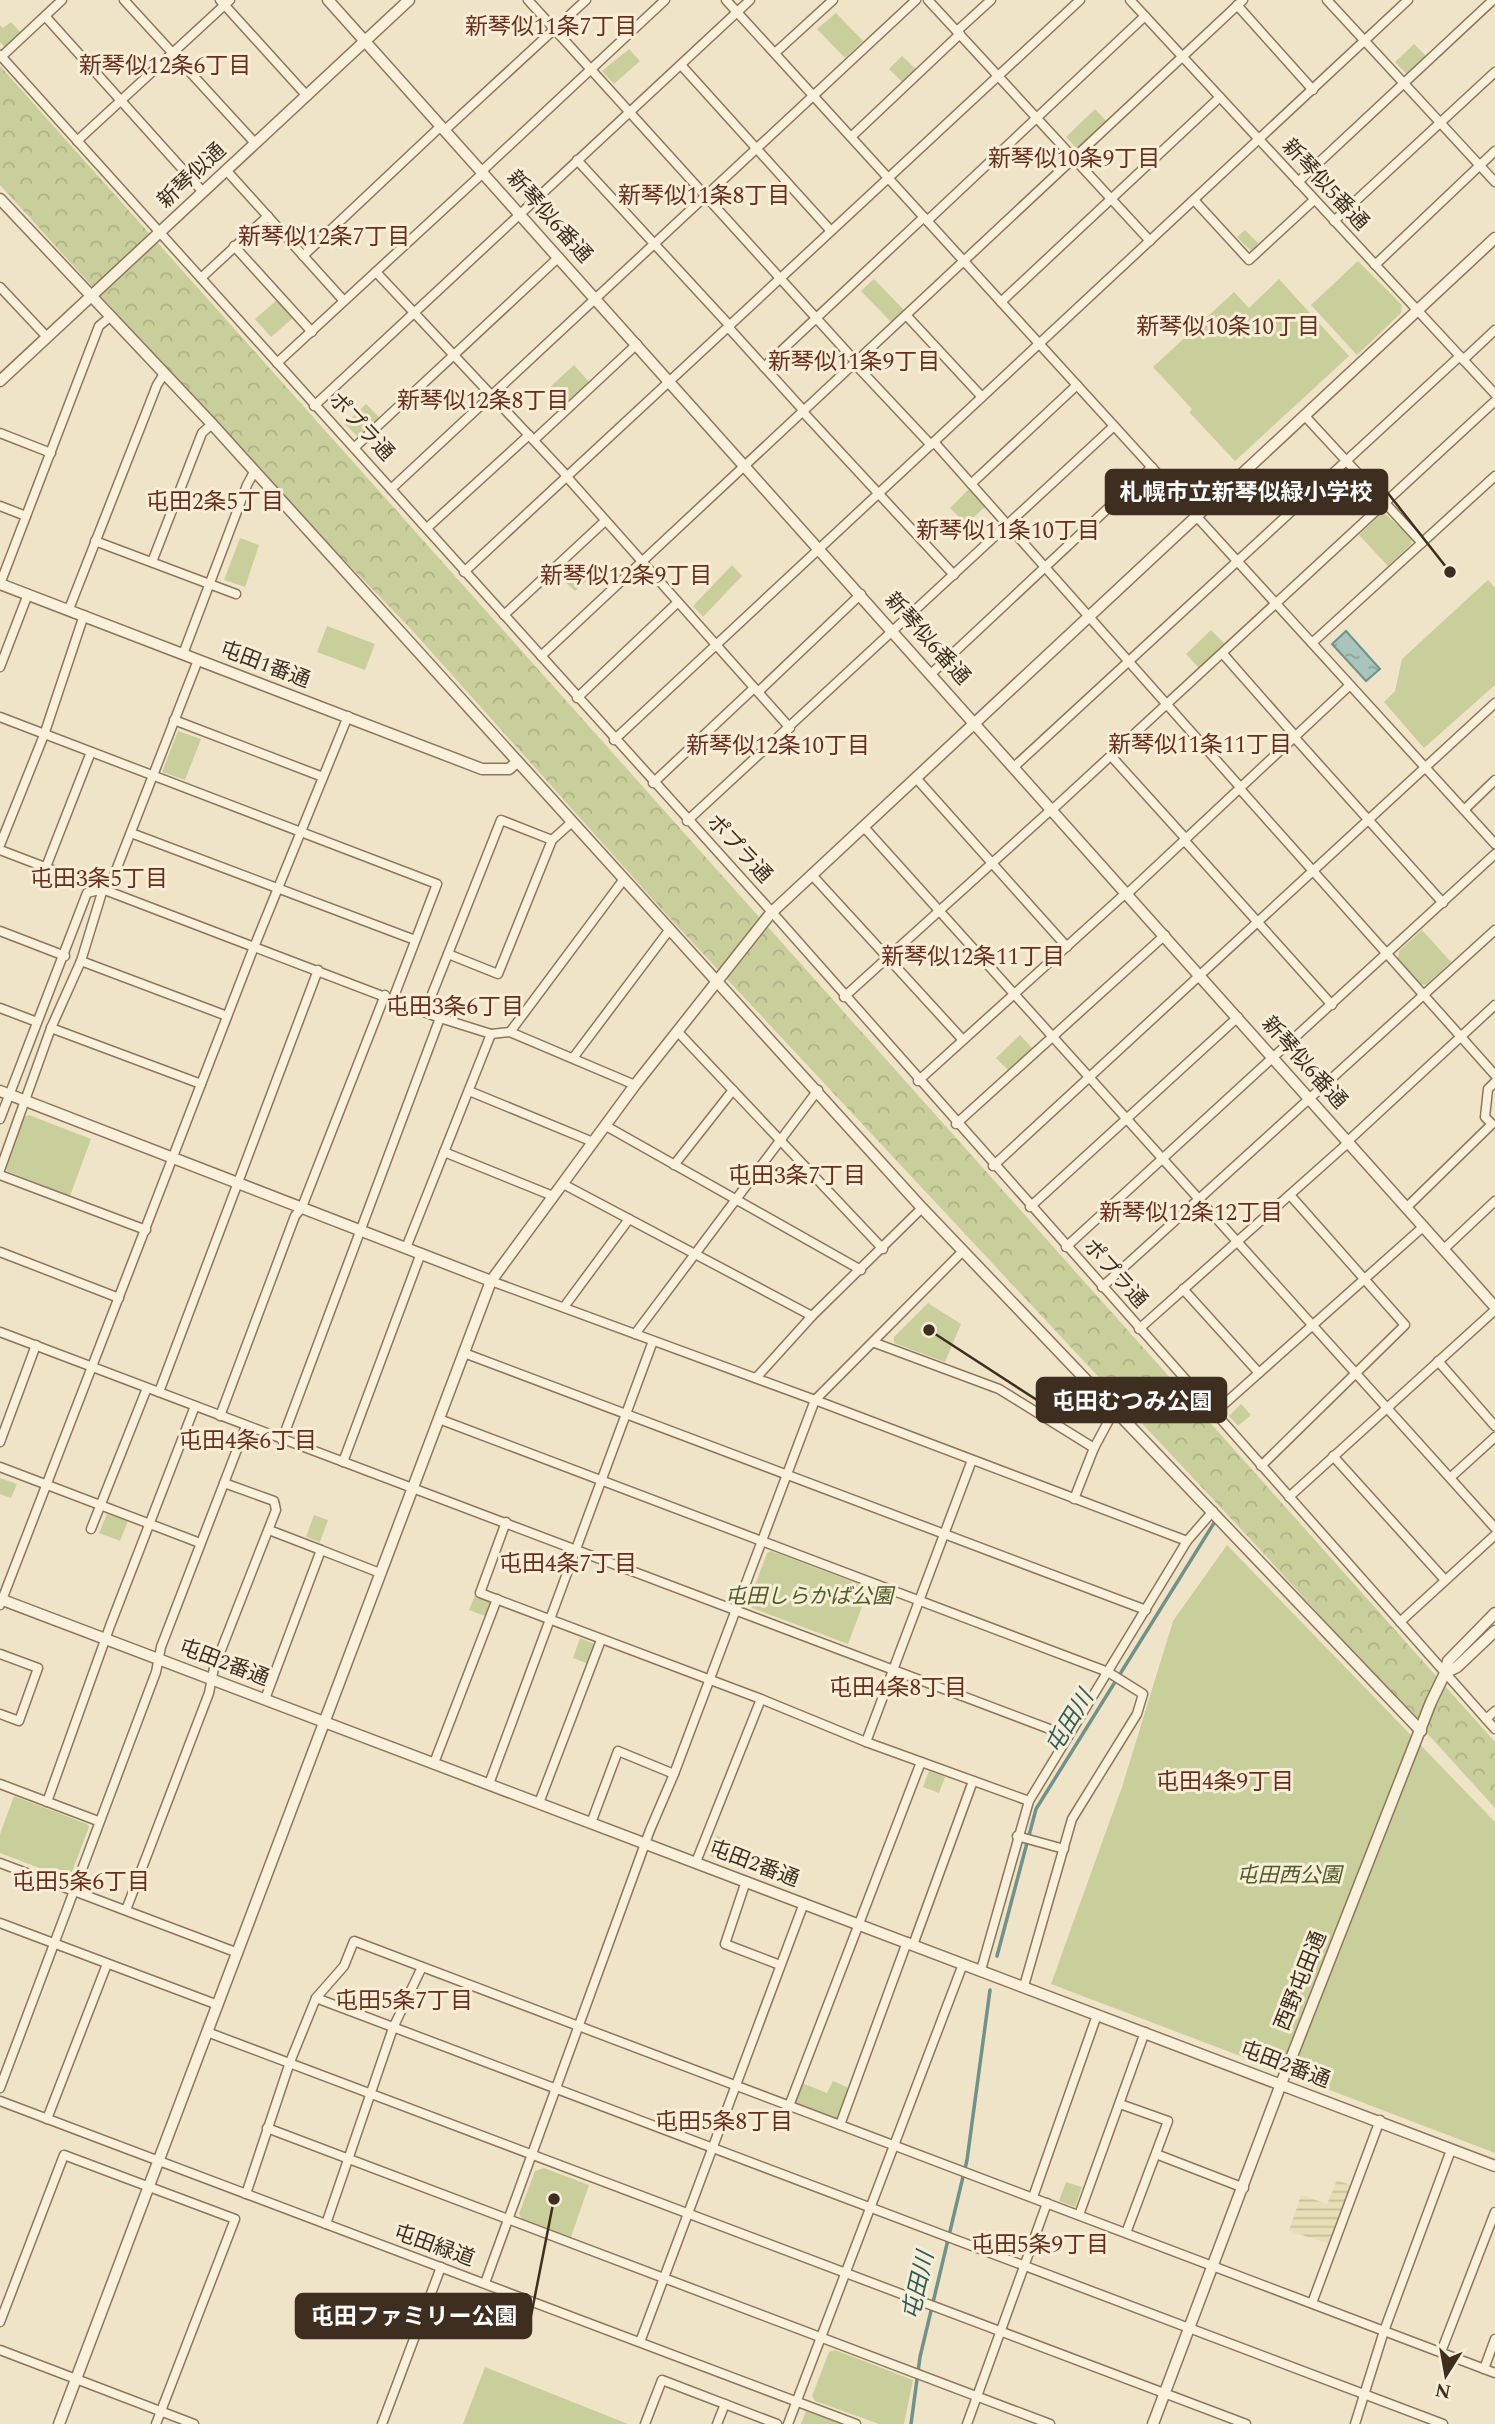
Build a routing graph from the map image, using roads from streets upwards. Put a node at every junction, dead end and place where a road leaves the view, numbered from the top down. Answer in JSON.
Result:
{"nodes":[{"id":1,"x":62,"y":0,"type":"edge"},
{"id":2,"x":124,"y":0,"type":"edge"},
{"id":3,"x":328,"y":0,"type":"edge"},
{"id":4,"x":410,"y":0,"type":"edge"},
{"id":5,"x":528,"y":0,"type":"edge"},
{"id":6,"x":586,"y":0,"type":"edge"},
{"id":7,"x":665,"y":0,"type":"edge"},
{"id":8,"x":726,"y":0,"type":"edge"},
{"id":9,"x":750,"y":0,"type":"edge"},
{"id":10,"x":833,"y":0,"type":"edge"},
{"id":11,"x":916,"y":0,"type":"edge"},
{"id":12,"x":928,"y":0,"type":"edge"},
{"id":13,"x":991,"y":0,"type":"edge"},
{"id":14,"x":1080,"y":0,"type":"edge"},
{"id":15,"x":1130,"y":0,"type":"edge"},
{"id":16,"x":1327,"y":0,"type":"edge"},
{"id":17,"x":1408,"y":0,"type":"edge"},
{"id":18,"x":1493,"y":0,"type":"edge"},
{"id":19,"x":225,"y":2,"type":"edge"},
{"id":20,"x":1239,"y":2,"type":"edge"},
{"id":21,"x":737,"y":12,"type":"junction"},
{"id":22,"x":45,"y":16,"type":"junction"},
{"id":23,"x":1145,"y":16,"type":"junction"},
{"id":24,"x":554,"y":30,"type":"junction"},
{"id":25,"x":958,"y":33,"type":"junction"},
{"id":26,"x":1365,"y":40,"type":"junction"},
{"id":27,"x":365,"y":41,"type":"junction"},
{"id":28,"x":172,"y":54,"type":"junction"},
{"id":29,"x":775,"y":54,"type":"junction"},
{"id":30,"x":1,"y":56,"type":"edge"},
{"id":31,"x":1182,"y":57,"type":"junction"},
{"id":32,"x":681,"y":65,"type":"junction"},
{"id":33,"x":590,"y":69,"type":"junction"},
{"id":34,"x":1495,"y":72,"type":"edge"},
{"id":35,"x":999,"y":76,"type":"junction"},
{"id":36,"x":1404,"y":83,"type":"junction"},
{"id":37,"x":1312,"y":90,"type":"junction"},
{"id":38,"x":307,"y":96,"type":"junction"},
{"id":39,"x":813,"y":96,"type":"junction"},
{"id":40,"x":1220,"y":97,"type":"junction"},
{"id":41,"x":121,"y":101,"type":"junction"},
{"id":42,"x":629,"y":112,"type":"junction"},
{"id":43,"x":1037,"y":117,"type":"junction"},
{"id":44,"x":1440,"y":123,"type":"junction"},
{"id":45,"x":443,"y":128,"type":"junction"},
{"id":46,"x":851,"y":137,"type":"junction"},
{"id":47,"x":1259,"y":139,"type":"junction"},
{"id":48,"x":78,"y":141,"type":"junction"},
{"id":49,"x":255,"y":143,"type":"junction"},
{"id":50,"x":756,"y":149,"type":"junction"},
{"id":51,"x":1495,"y":151,"type":"edge"},
{"id":52,"x":1074,"y":158,"type":"junction"},
{"id":53,"x":577,"y":160,"type":"junction"},
{"id":54,"x":1480,"y":165,"type":"junction"},
{"id":55,"x":226,"y":170,"type":"junction"},
{"id":56,"x":483,"y":172,"type":"junction"},
{"id":57,"x":888,"y":178,"type":"junction"},
{"id":58,"x":1298,"y":182,"type":"junction"},
{"id":59,"x":1495,"y":182,"type":"edge"},
{"id":60,"x":203,"y":192,"type":"junction"},
{"id":61,"x":705,"y":196,"type":"junction"},
{"id":62,"x":1112,"y":198,"type":"junction"},
{"id":63,"x":1194,"y":200,"type":"junction"},
{"id":64,"x":1314,"y":200,"type":"junction"},
{"id":65,"x":1,"y":204,"type":"edge"},
{"id":66,"x":520,"y":214,"type":"junction"},
{"id":67,"x":268,"y":216,"type":"junction"},
{"id":68,"x":926,"y":219,"type":"junction"},
{"id":69,"x":1334,"y":221,"type":"junction"},
{"id":70,"x":831,"y":230,"type":"junction"},
{"id":71,"x":160,"y":232,"type":"junction"},
{"id":72,"x":1495,"y":238,"type":"edge"},
{"id":73,"x":1150,"y":241,"type":"junction"},
{"id":74,"x":654,"y":243,"type":"junction"},
{"id":75,"x":234,"y":246,"type":"junction"},
{"id":76,"x":303,"y":256,"type":"junction"},
{"id":77,"x":559,"y":257,"type":"junction"},
{"id":78,"x":964,"y":261,"type":"junction"},
{"id":79,"x":1375,"y":265,"type":"junction"},
{"id":80,"x":376,"y":272,"type":"junction"},
{"id":81,"x":201,"y":278,"type":"junction"},
{"id":82,"x":780,"y":279,"type":"junction"},
{"id":83,"x":0,"y":287,"type":"edge"},
{"id":84,"x":91,"y":296,"type":"junction"},
{"id":85,"x":596,"y":298,"type":"junction"},
{"id":86,"x":344,"y":301,"type":"junction"},
{"id":87,"x":1001,"y":302,"type":"junction"},
{"id":88,"x":1417,"y":310,"type":"junction"},
{"id":89,"x":414,"y":313,"type":"junction"},
{"id":90,"x":906,"y":315,"type":"junction"},
{"id":91,"x":110,"y":317,"type":"junction"},
{"id":92,"x":816,"y":319,"type":"junction"},
{"id":93,"x":729,"y":326,"type":"junction"},
{"id":94,"x":1495,"y":330,"type":"edge"},
{"id":95,"x":312,"y":332,"type":"junction"},
{"id":96,"x":47,"y":337,"type":"junction"},
{"id":97,"x":637,"y":344,"type":"junction"},
{"id":98,"x":1039,"y":344,"type":"junction"},
{"id":99,"x":453,"y":356,"type":"junction"},
{"id":100,"x":1462,"y":358,"type":"junction"},
{"id":101,"x":855,"y":362,"type":"junction"},
{"id":102,"x":277,"y":363,"type":"junction"},
{"id":103,"x":764,"y":367,"type":"junction"},
{"id":104,"x":164,"y":374,"type":"junction"},
{"id":105,"x":1,"y":378,"type":"edge"},
{"id":106,"x":670,"y":381,"type":"junction"},
{"id":107,"x":1077,"y":385,"type":"junction"},
{"id":108,"x":492,"y":394,"type":"junction"},
{"id":109,"x":1495,"y":394,"type":"edge"},
{"id":110,"x":982,"y":397,"type":"junction"},
{"id":111,"x":1495,"y":401,"type":"edge"},
{"id":112,"x":314,"y":406,"type":"junction"},
{"id":113,"x":803,"y":411,"type":"junction"},
{"id":114,"x":1304,"y":415,"type":"junction"},
{"id":115,"x":212,"y":424,"type":"junction"},
{"id":116,"x":1114,"y":426,"type":"junction"},
{"id":117,"x":0,"y":433,"type":"edge"},
{"id":118,"x":531,"y":437,"type":"junction"},
{"id":119,"x":932,"y":443,"type":"junction"},
{"id":120,"x":354,"y":448,"type":"junction"},
{"id":121,"x":51,"y":453,"type":"junction"},
{"id":122,"x":1347,"y":460,"type":"junction"},
{"id":123,"x":745,"y":465,"type":"junction"},
{"id":124,"x":1152,"y":467,"type":"junction"},
{"id":125,"x":254,"y":472,"type":"junction"},
{"id":126,"x":567,"y":477,"type":"junction"},
{"id":127,"x":1493,"y":482,"type":"edge"},
{"id":128,"x":971,"y":484,"type":"junction"},
{"id":129,"x":391,"y":489,"type":"junction"},
{"id":130,"x":880,"y":492,"type":"junction"},
{"id":131,"x":1385,"y":502,"type":"junction"},
{"id":132,"x":0,"y":506,"type":"edge"},
{"id":133,"x":26,"y":516,"type":"junction"},
{"id":134,"x":1196,"y":516,"type":"junction"},
{"id":135,"x":605,"y":521,"type":"junction"},
{"id":136,"x":1008,"y":525,"type":"junction"},
{"id":137,"x":427,"y":528,"type":"junction"},
{"id":138,"x":95,"y":541,"type":"junction"},
{"id":139,"x":1422,"y":543,"type":"junction"},
{"id":140,"x":820,"y":548,"type":"junction"},
{"id":141,"x":1237,"y":560,"type":"junction"},
{"id":142,"x":642,"y":561,"type":"junction"},
{"id":143,"x":152,"y":562,"type":"junction"},
{"id":144,"x":1044,"y":566,"type":"junction"},
{"id":145,"x":464,"y":572,"type":"junction"},
{"id":146,"x":954,"y":575,"type":"junction"},
{"id":147,"x":208,"y":583,"type":"junction"},
{"id":148,"x":0,"y":584,"type":"edge"},
{"id":149,"x":28,"y":594,"type":"junction"},
{"id":150,"x":236,"y":594,"type":"dead end"},
{"id":151,"x":861,"y":594,"type":"junction"},
{"id":152,"x":677,"y":603,"type":"junction"},
{"id":153,"x":1276,"y":604,"type":"junction"},
{"id":154,"x":69,"y":609,"type":"junction"},
{"id":155,"x":84,"y":615,"type":"junction"},
{"id":156,"x":504,"y":615,"type":"junction"},
{"id":157,"x":1088,"y":616,"type":"junction"},
{"id":158,"x":894,"y":631,"type":"junction"},
{"id":159,"x":1311,"y":643,"type":"junction"},
{"id":160,"x":716,"y":645,"type":"junction"},
{"id":161,"x":183,"y":654,"type":"junction"},
{"id":162,"x":1223,"y":654,"type":"junction"},
{"id":163,"x":541,"y":656,"type":"junction"},
{"id":164,"x":198,"y":660,"type":"junction"},
{"id":165,"x":1128,"y":661,"type":"junction"},
{"id":166,"x":0,"y":667,"type":"edge"},
{"id":167,"x":932,"y":673,"type":"junction"},
{"id":168,"x":1350,"y":685,"type":"junction"},
{"id":169,"x":756,"y":690,"type":"junction"},
{"id":170,"x":577,"y":698,"type":"junction"},
{"id":171,"x":1495,"y":703,"type":"edge"},
{"id":172,"x":1167,"y":705,"type":"junction"},
{"id":173,"x":348,"y":716,"type":"junction"},
{"id":174,"x":0,"y":718,"type":"edge"},
{"id":175,"x":174,"y":720,"type":"junction"},
{"id":176,"x":975,"y":722,"type":"junction"},
{"id":177,"x":790,"y":728,"type":"junction"},
{"id":178,"x":44,"y":735,"type":"junction"},
{"id":179,"x":1295,"y":738,"type":"junction"},
{"id":180,"x":614,"y":740,"type":"junction"},
{"id":181,"x":91,"y":752,"type":"junction"},
{"id":182,"x":1111,"y":756,"type":"junction"},
{"id":183,"x":516,"y":762,"type":"junction"},
{"id":184,"x":1015,"y":766,"type":"junction"},
{"id":185,"x":1425,"y":768,"type":"junction"},
{"id":186,"x":153,"y":776,"type":"junction"},
{"id":187,"x":323,"y":777,"type":"junction"},
{"id":188,"x":916,"y":778,"type":"junction"},
{"id":189,"x":1495,"y":780,"type":"edge"},
{"id":190,"x":653,"y":783,"type":"junction"},
{"id":191,"x":1240,"y":788,"type":"junction"},
{"id":192,"x":1053,"y":809,"type":"junction"},
{"id":193,"x":1464,"y":810,"type":"junction"},
{"id":194,"x":1368,"y":820,"type":"junction"},
{"id":195,"x":687,"y":821,"type":"junction"},
{"id":196,"x":572,"y":822,"type":"junction"},
{"id":197,"x":863,"y":826,"type":"junction"},
{"id":198,"x":300,"y":832,"type":"junction"},
{"id":199,"x":131,"y":833,"type":"junction"},
{"id":200,"x":1185,"y":839,"type":"junction"},
{"id":201,"x":552,"y":840,"type":"junction"},
{"id":202,"x":1495,"y":844,"type":"edge"},
{"id":203,"x":0,"y":848,"type":"edge"},
{"id":204,"x":1495,"y":855,"type":"edge"},
{"id":205,"x":993,"y":863,"type":"junction"},
{"id":206,"x":46,"y":867,"type":"junction"},
{"id":207,"x":1313,"y":872,"type":"junction"},
{"id":208,"x":812,"y":874,"type":"junction"},
{"id":209,"x":624,"y":878,"type":"junction"},
{"id":210,"x":277,"y":888,"type":"junction"},
{"id":211,"x":103,"y":889,"type":"junction"},
{"id":212,"x":1127,"y":892,"type":"junction"},
{"id":213,"x":1443,"y":903,"type":"junction"},
{"id":214,"x":940,"y":911,"type":"junction"},
{"id":215,"x":771,"y":913,"type":"junction"},
{"id":216,"x":1258,"y":923,"type":"junction"},
{"id":217,"x":670,"y":929,"type":"junction"},
{"id":218,"x":1495,"y":930,"type":"edge"},
{"id":219,"x":0,"y":931,"type":"edge"},
{"id":220,"x":1165,"y":935,"type":"junction"},
{"id":221,"x":415,"y":940,"type":"junction"},
{"id":222,"x":254,"y":947,"type":"junction"},
{"id":223,"x":1068,"y":947,"type":"junction"},
{"id":224,"x":448,"y":954,"type":"junction"},
{"id":225,"x":1388,"y":955,"type":"junction"},
{"id":226,"x":65,"y":956,"type":"junction"},
{"id":227,"x":887,"y":957,"type":"junction"},
{"id":228,"x":81,"y":961,"type":"junction"},
{"id":229,"x":318,"y":970,"type":"junction"},
{"id":230,"x":1201,"y":975,"type":"junction"},
{"id":231,"x":715,"y":980,"type":"junction"},
{"id":232,"x":1015,"y":993,"type":"junction"},
{"id":233,"x":1423,"y":996,"type":"junction"},
{"id":234,"x":389,"y":997,"type":"junction"},
{"id":235,"x":844,"y":997,"type":"junction"},
{"id":236,"x":1332,"y":1005,"type":"junction"},
{"id":237,"x":1495,"y":1005,"type":"edge"},
{"id":238,"x":0,"y":1008,"type":"edge"},
{"id":239,"x":425,"y":1012,"type":"junction"},
{"id":240,"x":227,"y":1016,"type":"junction"},
{"id":241,"x":1238,"y":1017,"type":"junction"},
{"id":242,"x":440,"y":1018,"type":"junction"},
{"id":243,"x":37,"y":1022,"type":"junction"},
{"id":244,"x":51,"y":1028,"type":"junction"},
{"id":245,"x":677,"y":1031,"type":"junction"},
{"id":246,"x":510,"y":1032,"type":"junction"},
{"id":247,"x":491,"y":1034,"type":"junction"},
{"id":248,"x":1053,"y":1037,"type":"junction"},
{"id":249,"x":1460,"y":1037,"type":"junction"},
{"id":250,"x":963,"y":1040,"type":"junction"},
{"id":251,"x":573,"y":1058,"type":"junction"},
{"id":252,"x":1275,"y":1058,"type":"junction"},
{"id":253,"x":1495,"y":1075,"type":"edge"},
{"id":254,"x":1090,"y":1078,"type":"junction"},
{"id":255,"x":918,"y":1081,"type":"junction"},
{"id":256,"x":1495,"y":1082,"type":"edge"},
{"id":257,"x":201,"y":1084,"type":"junction"},
{"id":258,"x":635,"y":1085,"type":"junction"},
{"id":259,"x":733,"y":1090,"type":"junction"},
{"id":260,"x":818,"y":1090,"type":"junction"},
{"id":261,"x":469,"y":1091,"type":"junction"},
{"id":262,"x":4,"y":1092,"type":"edge"},
{"id":263,"x":23,"y":1100,"type":"junction"},
{"id":264,"x":1311,"y":1100,"type":"junction"},
{"id":265,"x":0,"y":1119,"type":"edge"},
{"id":266,"x":1127,"y":1119,"type":"junction"},
{"id":267,"x":957,"y":1124,"type":"junction"},
{"id":268,"x":606,"y":1126,"type":"junction"},
{"id":269,"x":780,"y":1140,"type":"junction"},
{"id":270,"x":593,"y":1142,"type":"junction"},
{"id":271,"x":1349,"y":1142,"type":"junction"},
{"id":272,"x":444,"y":1153,"type":"junction"},
{"id":273,"x":173,"y":1159,"type":"junction"},
{"id":274,"x":1164,"y":1159,"type":"junction"},
{"id":275,"x":674,"y":1165,"type":"junction"},
{"id":276,"x":993,"y":1166,"type":"junction"},
{"id":277,"x":0,"y":1172,"type":"edge"},
{"id":278,"x":237,"y":1184,"type":"junction"},
{"id":279,"x":563,"y":1184,"type":"junction"},
{"id":280,"x":1290,"y":1195,"type":"junction"},
{"id":281,"x":553,"y":1196,"type":"junction"},
{"id":282,"x":736,"y":1198,"type":"junction"},
{"id":283,"x":1199,"y":1200,"type":"junction"},
{"id":284,"x":1495,"y":1201,"type":"edge"},
{"id":285,"x":302,"y":1207,"type":"junction"},
{"id":286,"x":1030,"y":1207,"type":"junction"},
{"id":287,"x":1407,"y":1207,"type":"junction"},
{"id":288,"x":922,"y":1208,"type":"junction"},
{"id":289,"x":629,"y":1219,"type":"junction"},
{"id":290,"x":1424,"y":1226,"type":"junction"},
{"id":291,"x":146,"y":1230,"type":"junction"},
{"id":292,"x":360,"y":1230,"type":"junction"},
{"id":293,"x":1236,"y":1242,"type":"junction"},
{"id":294,"x":1066,"y":1247,"type":"junction"},
{"id":295,"x":406,"y":1248,"type":"junction"},
{"id":296,"x":883,"y":1249,"type":"junction"},
{"id":297,"x":1444,"y":1249,"type":"junction"},
{"id":298,"x":963,"y":1251,"type":"junction"},
{"id":299,"x":0,"y":1252,"type":"edge"},
{"id":300,"x":421,"y":1253,"type":"junction"},
{"id":301,"x":694,"y":1253,"type":"junction"},
{"id":302,"x":861,"y":1270,"type":"junction"},
{"id":303,"x":1364,"y":1280,"type":"junction"},
{"id":304,"x":491,"y":1281,"type":"junction"},
{"id":305,"x":1101,"y":1287,"type":"junction"},
{"id":306,"x":1183,"y":1289,"type":"junction"},
{"id":307,"x":119,"y":1298,"type":"junction"},
{"id":308,"x":564,"y":1307,"type":"junction"},
{"id":309,"x":1495,"y":1308,"type":"edge"},
{"id":310,"x":812,"y":1316,"type":"junction"},
{"id":311,"x":1311,"y":1327,"type":"junction"},
{"id":312,"x":1139,"y":1329,"type":"junction"},
{"id":313,"x":0,"y":1332,"type":"edge"},
{"id":314,"x":635,"y":1334,"type":"junction"},
{"id":315,"x":653,"y":1340,"type":"junction"},
{"id":316,"x":874,"y":1343,"type":"junction"},
{"id":317,"x":36,"y":1345,"type":"junction"},
{"id":318,"x":464,"y":1353,"type":"junction"},
{"id":319,"x":1438,"y":1361,"type":"junction"},
{"id":320,"x":93,"y":1367,"type":"junction"},
{"id":321,"x":1259,"y":1373,"type":"junction"},
{"id":322,"x":1355,"y":1374,"type":"junction"},
{"id":323,"x":756,"y":1378,"type":"junction"},
{"id":324,"x":146,"y":1388,"type":"junction"},
{"id":325,"x":159,"y":1392,"type":"junction"},
{"id":326,"x":815,"y":1400,"type":"junction"},
{"id":327,"x":195,"y":1406,"type":"junction"},
{"id":328,"x":1387,"y":1406,"type":"junction"},
{"id":329,"x":1115,"y":1409,"type":"junction"},
{"id":330,"x":626,"y":1413,"type":"junction"},
{"id":331,"x":1213,"y":1414,"type":"junction"},
{"id":332,"x":220,"y":1416,"type":"junction"},
{"id":333,"x":439,"y":1419,"type":"junction"},
{"id":334,"x":246,"y":1426,"type":"junction"},
{"id":335,"x":1495,"y":1426,"type":"edge"},
{"id":336,"x":1495,"y":1437,"type":"edge"},
{"id":337,"x":282,"y":1440,"type":"junction"},
{"id":338,"x":0,"y":1442,"type":"edge"},
{"id":339,"x":1094,"y":1448,"type":"junction"},
{"id":340,"x":1333,"y":1457,"type":"junction"},
{"id":341,"x":972,"y":1460,"type":"junction"},
{"id":342,"x":343,"y":1462,"type":"junction"},
{"id":343,"x":1261,"y":1466,"type":"junction"},
{"id":344,"x":0,"y":1467,"type":"edge"},
{"id":345,"x":786,"y":1472,"type":"junction"},
{"id":346,"x":1451,"y":1478,"type":"junction"},
{"id":347,"x":601,"y":1480,"type":"junction"},
{"id":348,"x":224,"y":1483,"type":"junction"},
{"id":349,"x":46,"y":1485,"type":"junction"},
{"id":350,"x":414,"y":1488,"type":"junction"},
{"id":351,"x":1289,"y":1497,"type":"junction"},
{"id":352,"x":1074,"y":1499,"type":"junction"},
{"id":353,"x":100,"y":1505,"type":"junction"},
{"id":354,"x":1213,"y":1511,"type":"junction"},
{"id":355,"x":506,"y":1522,"type":"junction"},
{"id":356,"x":148,"y":1523,"type":"junction"},
{"id":357,"x":1495,"y":1528,"type":"edge"},
{"id":358,"x":90,"y":1529,"type":"dead end"},
{"id":359,"x":269,"y":1530,"type":"junction"},
{"id":360,"x":944,"y":1533,"type":"junction"},
{"id":361,"x":1495,"y":1535,"type":"edge"},
{"id":362,"x":760,"y":1540,"type":"junction"},
{"id":363,"x":1187,"y":1541,"type":"junction"},
{"id":364,"x":200,"y":1543,"type":"junction"},
{"id":365,"x":575,"y":1549,"type":"junction"},
{"id":366,"x":321,"y":1550,"type":"junction"},
{"id":367,"x":380,"y":1573,"type":"junction"},
{"id":368,"x":1445,"y":1580,"type":"junction"},
{"id":369,"x":497,"y":1599,"type":"junction"},
{"id":370,"x":1,"y":1601,"type":"edge"},
{"id":371,"x":919,"y":1601,"type":"junction"},
{"id":372,"x":734,"y":1610,"type":"junction"},
{"id":373,"x":1146,"y":1610,"type":"junction"},
{"id":374,"x":1495,"y":1613,"type":"edge"},
{"id":375,"x":550,"y":1620,"type":"junction"},
{"id":376,"x":1400,"y":1622,"type":"junction"},
{"id":377,"x":1495,"y":1631,"type":"edge"},
{"id":378,"x":106,"y":1639,"type":"junction"},
{"id":379,"x":601,"y":1640,"type":"junction"},
{"id":380,"x":0,"y":1654,"type":"edge"},
{"id":381,"x":158,"y":1658,"type":"junction"},
{"id":382,"x":892,"y":1671,"type":"junction"},
{"id":383,"x":1108,"y":1672,"type":"junction"},
{"id":384,"x":1445,"y":1673,"type":"junction"},
{"id":385,"x":212,"y":1679,"type":"junction"},
{"id":386,"x":708,"y":1679,"type":"junction"},
{"id":387,"x":265,"y":1699,"type":"junction"},
{"id":388,"x":761,"y":1699,"type":"junction"},
{"id":389,"x":1495,"y":1711,"type":"edge"},
{"id":390,"x":0,"y":1714,"type":"edge"},
{"id":391,"x":1486,"y":1719,"type":"junction"},
{"id":392,"x":325,"y":1722,"type":"junction"},
{"id":393,"x":1495,"y":1729,"type":"edge"},
{"id":394,"x":1421,"y":1731,"type":"junction"},
{"id":395,"x":1068,"y":1736,"type":"junction"},
{"id":396,"x":866,"y":1742,"type":"junction"},
{"id":397,"x":921,"y":1762,"type":"junction"},
{"id":398,"x":435,"y":1763,"type":"junction"},
{"id":399,"x":674,"y":1773,"type":"junction"},
{"id":400,"x":973,"y":1781,"type":"junction"},
{"id":401,"x":0,"y":1784,"type":"edge"},
{"id":402,"x":489,"y":1784,"type":"junction"},
{"id":403,"x":1029,"y":1801,"type":"junction"},
{"id":404,"x":47,"y":1802,"type":"junction"},
{"id":405,"x":539,"y":1803,"type":"junction"},
{"id":406,"x":98,"y":1821,"type":"junction"},
{"id":407,"x":591,"y":1823,"type":"junction"},
{"id":408,"x":1017,"y":1836,"type":"junction"},
{"id":409,"x":646,"y":1843,"type":"junction"},
{"id":410,"x":1064,"y":1849,"type":"junction"},
{"id":411,"x":0,"y":1863,"type":"edge"},
{"id":412,"x":696,"y":1863,"type":"junction"},
{"id":413,"x":746,"y":1881,"type":"junction"},
{"id":414,"x":74,"y":1890,"type":"junction"},
{"id":415,"x":804,"y":1903,"type":"junction"},
{"id":416,"x":126,"y":1910,"type":"junction"},
{"id":417,"x":0,"y":1924,"type":"edge"},
{"id":418,"x":858,"y":1924,"type":"junction"},
{"id":419,"x":52,"y":1943,"type":"junction"},
{"id":420,"x":910,"y":1944,"type":"junction"},
{"id":421,"x":238,"y":1953,"type":"junction"},
{"id":422,"x":107,"y":1964,"type":"junction"},
{"id":423,"x":963,"y":1964,"type":"junction"},
{"id":424,"x":780,"y":1965,"type":"junction"},
{"id":425,"x":422,"y":1967,"type":"junction"},
{"id":426,"x":981,"y":1970,"type":"junction"},
{"id":427,"x":1024,"y":1986,"type":"junction"},
{"id":428,"x":316,"y":1998,"type":"junction"},
{"id":429,"x":218,"y":2005,"type":"junction"},
{"id":430,"x":1097,"y":2014,"type":"junction"},
{"id":431,"x":580,"y":2027,"type":"junction"},
{"id":432,"x":393,"y":2028,"type":"junction"},
{"id":433,"x":207,"y":2032,"type":"junction"},
{"id":434,"x":1145,"y":2032,"type":"junction"},
{"id":435,"x":290,"y":2062,"type":"junction"},
{"id":436,"x":1281,"y":2084,"type":"junction"},
{"id":437,"x":738,"y":2087,"type":"junction"},
{"id":438,"x":0,"y":2088,"type":"edge"},
{"id":439,"x":557,"y":2090,"type":"junction"},
{"id":440,"x":370,"y":2092,"type":"junction"},
{"id":441,"x":0,"y":2101,"type":"edge"},
{"id":442,"x":1120,"y":2104,"type":"junction"},
{"id":443,"x":789,"y":2106,"type":"junction"},
{"id":444,"x":47,"y":2119,"type":"junction"},
{"id":445,"x":1380,"y":2120,"type":"junction"},
{"id":446,"x":840,"y":2125,"type":"junction"},
{"id":447,"x":267,"y":2128,"type":"junction"},
{"id":448,"x":892,"y":2145,"type":"junction"},
{"id":449,"x":714,"y":2150,"type":"junction"},
{"id":450,"x":1451,"y":2150,"type":"junction"},
{"id":451,"x":1156,"y":2154,"type":"junction"},
{"id":452,"x":533,"y":2155,"type":"junction"},
{"id":453,"x":350,"y":2160,"type":"junction"},
{"id":454,"x":157,"y":2161,"type":"junction"},
{"id":455,"x":1495,"y":2166,"type":"edge"},
{"id":456,"x":148,"y":2186,"type":"junction"},
{"id":457,"x":1244,"y":2189,"type":"junction"},
{"id":458,"x":246,"y":2194,"type":"junction"},
{"id":459,"x":1033,"y":2197,"type":"junction"},
{"id":460,"x":1046,"y":2203,"type":"junction"},
{"id":461,"x":869,"y":2207,"type":"junction"},
{"id":462,"x":1495,"y":2212,"type":"edge"},
{"id":463,"x":689,"y":2214,"type":"junction"},
{"id":464,"x":1079,"y":2215,"type":"junction"},
{"id":465,"x":508,"y":2221,"type":"junction"},
{"id":466,"x":326,"y":2224,"type":"junction"},
{"id":467,"x":1126,"y":2233,"type":"junction"},
{"id":468,"x":1024,"y":2264,"type":"junction"},
{"id":469,"x":1214,"y":2266,"type":"junction"},
{"id":470,"x":441,"y":2267,"type":"junction"},
{"id":471,"x":845,"y":2272,"type":"junction"},
{"id":472,"x":663,"y":2280,"type":"junction"},
{"id":473,"x":485,"y":2284,"type":"junction"},
{"id":474,"x":1312,"y":2303,"type":"junction"},
{"id":475,"x":0,"y":2322,"type":"edge"},
{"id":476,"x":1188,"y":2328,"type":"junction"},
{"id":477,"x":1384,"y":2331,"type":"junction"},
{"id":478,"x":1003,"y":2332,"type":"junction"},
{"id":479,"x":820,"y":2337,"type":"junction"},
{"id":480,"x":1495,"y":2339,"type":"edge"},
{"id":481,"x":640,"y":2343,"type":"junction"},
{"id":482,"x":0,"y":2350,"type":"edge"},
{"id":483,"x":1441,"y":2352,"type":"junction"},
{"id":484,"x":1484,"y":2369,"type":"junction"},
{"id":485,"x":1495,"y":2373,"type":"edge"},
{"id":486,"x":75,"y":2379,"type":"junction"},
{"id":487,"x":1165,"y":2394,"type":"junction"},
{"id":488,"x":1365,"y":2395,"type":"junction"},
{"id":489,"x":978,"y":2397,"type":"junction"},
{"id":490,"x":796,"y":2402,"type":"junction"},
{"id":491,"x":725,"y":2404,"type":"junction"},
{"id":492,"x":160,"y":2411,"type":"junction"},
{"id":493,"x":59,"y":2424,"type":"edge"},
{"id":494,"x":156,"y":2424,"type":"edge"},
{"id":495,"x":194,"y":2424,"type":"edge"},
{"id":496,"x":382,"y":2424,"type":"edge"},
{"id":497,"x":645,"y":2424,"type":"edge"},
{"id":498,"x":717,"y":2424,"type":"edge"},
{"id":499,"x":777,"y":2424,"type":"edge"},
{"id":500,"x":788,"y":2424,"type":"edge"},
{"id":501,"x":856,"y":2424,"type":"edge"},
{"id":502,"x":967,"y":2424,"type":"edge"},
{"id":503,"x":1050,"y":2424,"type":"edge"},
{"id":504,"x":1153,"y":2424,"type":"edge"},
{"id":505,"x":1246,"y":2424,"type":"edge"},
{"id":506,"x":1354,"y":2424,"type":"edge"},
{"id":507,"x":1443,"y":2424,"type":"edge"}],
"edges":[{"from":1,"to":22,"type":"street"},
{"from":2,"to":28,"type":"street"},
{"from":3,"to":27,"type":"street","name":"新琴似6番通"},
{"from":4,"to":27,"type":"street","name":"新琴似通"},
{"from":5,"to":24,"type":"street"},
{"from":6,"to":24,"type":"street"},
{"from":7,"to":33,"type":"street"},
{"from":8,"to":21,"type":"street"},
{"from":9,"to":21,"type":"street"},
{"from":10,"to":29,"type":"street"},
{"from":11,"to":39,"type":"street"},
{"from":12,"to":25,"type":"street"},
{"from":13,"to":25,"type":"street"},
{"from":14,"to":35,"type":"street"},
{"from":15,"to":23,"type":"street","name":"新琴似5番通"},
{"from":16,"to":26,"type":"street"},
{"from":17,"to":26,"type":"street"},
{"from":18,"to":36,"type":"street"},
{"from":19,"to":28,"type":"street"},
{"from":19,"to":38,"type":"street"},
{"from":20,"to":31,"type":"street"},
{"from":20,"to":37,"type":"street"},
{"from":21,"to":29,"type":"street"},
{"from":21,"to":32,"type":"street"},
{"from":22,"to":30,"type":"street"},
{"from":22,"to":41,"type":"street"},
{"from":23,"to":31,"type":"street","name":"新琴似5番通"},
{"from":23,"to":43,"type":"street"},
{"from":24,"to":33,"type":"street"},
{"from":24,"to":45,"type":"street"},
{"from":25,"to":35,"type":"street"},
{"from":25,"to":46,"type":"street"},
{"from":26,"to":36,"type":"street"},
{"from":26,"to":37,"type":"street"},
{"from":27,"to":38,"type":"street","name":"新琴似通"},
{"from":27,"to":45,"type":"street","name":"新琴似6番通"},
{"from":28,"to":41,"type":"street"},
{"from":28,"to":49,"type":"street"},
{"from":29,"to":39,"type":"street"},
{"from":30,"to":48,"type":"street","name":"ポプラ通"},
{"from":31,"to":40,"type":"street","name":"新琴似5番通"},
{"from":31,"to":52,"type":"street"},
{"from":32,"to":42,"type":"street"},
{"from":32,"to":50,"type":"street"},
{"from":33,"to":42,"type":"street"},
{"from":33,"to":56,"type":"street"},
{"from":34,"to":44,"type":"street"},
{"from":35,"to":43,"type":"street"},
{"from":35,"to":57,"type":"street"},
{"from":36,"to":44,"type":"street"},
{"from":36,"to":58,"type":"street"},
{"from":37,"to":47,"type":"street"},
{"from":38,"to":49,"type":"street","name":"新琴似通"},
{"from":39,"to":46,"type":"street"},
{"from":39,"to":50,"type":"street"},
{"from":40,"to":47,"type":"street","name":"新琴似5番通"},
{"from":40,"to":62,"type":"street"},
{"from":41,"to":48,"type":"street"},
{"from":41,"to":60,"type":"street"},
{"from":42,"to":53,"type":"street"},
{"from":42,"to":61,"type":"street"},
{"from":43,"to":52,"type":"street"},
{"from":43,"to":68,"type":"street"},
{"from":44,"to":54,"type":"street"},
{"from":44,"to":69,"type":"street"},
{"from":45,"to":56,"type":"street","name":"新琴似6番通"},
{"from":45,"to":76,"type":"street"},
{"from":46,"to":57,"type":"street"},
{"from":47,"to":58,"type":"street","name":"新琴似5番通"},
{"from":47,"to":63,"type":"street"},
{"from":48,"to":71,"type":"street","name":"ポプラ通"},
{"from":49,"to":55,"type":"street","name":"新琴似通"},
{"from":50,"to":61,"type":"street"},
{"from":50,"to":70,"type":"street"},
{"from":51,"to":54,"type":"street"},
{"from":52,"to":62,"type":"street"},
{"from":52,"to":78,"type":"street"},
{"from":53,"to":66,"type":"street"},
{"from":53,"to":74,"type":"street"},
{"from":54,"to":59,"type":"street"},
{"from":54,"to":79,"type":"street"},
{"from":55,"to":60,"type":"street","name":"新琴似通"},
{"from":55,"to":67,"type":"street"},
{"from":56,"to":66,"type":"street","name":"新琴似6番通"},
{"from":56,"to":80,"type":"street"},
{"from":57,"to":68,"type":"street"},
{"from":57,"to":70,"type":"street"},
{"from":58,"to":64,"type":"street","name":"新琴似5番通"},
{"from":60,"to":71,"type":"street","name":"新琴似通"},
{"from":61,"to":74,"type":"street"},
{"from":61,"to":82,"type":"street"},
{"from":62,"to":73,"type":"street"},
{"from":62,"to":87,"type":"street"},
{"from":63,"to":64,"type":"street"},
{"from":63,"to":73,"type":"street"},
{"from":64,"to":69,"type":"street","name":"新琴似5番通"},
{"from":65,"to":84,"type":"street"},
{"from":66,"to":77,"type":"street","name":"新琴似6番通"},
{"from":66,"to":89,"type":"street"},
{"from":67,"to":75,"type":"street"},
{"from":67,"to":76,"type":"street"},
{"from":68,"to":78,"type":"street"},
{"from":68,"to":92,"type":"street"},
{"from":69,"to":79,"type":"street","name":"新琴似5番通"},
{"from":70,"to":82,"type":"street"},
{"from":71,"to":81,"type":"street","name":"ポプラ通"},
{"from":71,"to":84,"type":"street","name":"新琴似通"},
{"from":72,"to":88,"type":"street"},
{"from":73,"to":98,"type":"street"},
{"from":74,"to":85,"type":"street"},
{"from":74,"to":93,"type":"street"},
{"from":75,"to":81,"type":"street"},
{"from":75,"to":95,"type":"street"},
{"from":76,"to":86,"type":"street"},
{"from":77,"to":85,"type":"street","name":"新琴似6番通"},
{"from":77,"to":99,"type":"street"},
{"from":78,"to":87,"type":"street"},
{"from":78,"to":90,"type":"street"},
{"from":79,"to":88,"type":"street","name":"新琴似5番通"},
{"from":80,"to":86,"type":"street"},
{"from":80,"to":89,"type":"street"},
{"from":81,"to":102,"type":"street","name":"ポプラ通"},
{"from":82,"to":92,"type":"street"},
{"from":82,"to":93,"type":"street"},
{"from":83,"to":96,"type":"street"},
{"from":84,"to":91,"type":"street"},
{"from":84,"to":96,"type":"street","name":"新琴似通"},
{"from":85,"to":97,"type":"street","name":"新琴似6番通"},
{"from":85,"to":108,"type":"street"},
{"from":86,"to":95,"type":"street"},
{"from":87,"to":98,"type":"street"},
{"from":88,"to":100,"type":"street","name":"新琴似5番通"},
{"from":88,"to":114,"type":"street"},
{"from":89,"to":99,"type":"street"},
{"from":89,"to":112,"type":"street"},
{"from":90,"to":101,"type":"street"},
{"from":90,"to":110,"type":"street"},
{"from":91,"to":104,"type":"street"},
{"from":91,"to":121,"type":"street"},
{"from":92,"to":101,"type":"street"},
{"from":92,"to":103,"type":"street"},
{"from":93,"to":103,"type":"street"},
{"from":93,"to":106,"type":"street"},
{"from":94,"to":100,"type":"street"},
{"from":95,"to":102,"type":"street"},
{"from":96,"to":105,"type":"street","name":"新琴似通"},
{"from":97,"to":106,"type":"street","name":"新琴似6番通"},
{"from":97,"to":118,"type":"street"},
{"from":98,"to":107,"type":"street"},
{"from":98,"to":110,"type":"street"},
{"from":99,"to":108,"type":"street"},
{"from":99,"to":120,"type":"street"},
{"from":100,"to":109,"type":"street","name":"新琴似5番通"},
{"from":100,"to":122,"type":"street"},
{"from":101,"to":113,"type":"street"},
{"from":101,"to":119,"type":"street"},
{"from":102,"to":112,"type":"street","name":"ポプラ通"},
{"from":103,"to":113,"type":"street"},
{"from":104,"to":115,"type":"street"},
{"from":104,"to":138,"type":"street"},
{"from":106,"to":123,"type":"street","name":"新琴似6番通"},
{"from":106,"to":126,"type":"street"},
{"from":107,"to":116,"type":"street"},
{"from":107,"to":128,"type":"street"},
{"from":108,"to":118,"type":"street"},
{"from":108,"to":129,"type":"street"},
{"from":110,"to":119,"type":"street"},
{"from":111,"to":131,"type":"street"},
{"from":112,"to":120,"type":"street","name":"ポプラ通"},
{"from":113,"to":123,"type":"street"},
{"from":113,"to":130,"type":"street"},
{"from":114,"to":122,"type":"street"},
{"from":114,"to":134,"type":"street"},
{"from":115,"to":125,"type":"street"},
{"from":115,"to":143,"type":"street"},
{"from":116,"to":124,"type":"street"},
{"from":116,"to":136,"type":"street"},
{"from":117,"to":121,"type":"street"},
{"from":118,"to":126,"type":"street"},
{"from":118,"to":137,"type":"street"},
{"from":119,"to":128,"type":"street"},
{"from":119,"to":130,"type":"street"},
{"from":120,"to":129,"type":"street","name":"ポプラ通"},
{"from":121,"to":133,"type":"street"},
{"from":122,"to":131,"type":"street"},
{"from":122,"to":141,"type":"street"},
{"from":123,"to":140,"type":"street","name":"新琴似6番通"},
{"from":123,"to":142,"type":"street"},
{"from":124,"to":134,"type":"street"},
{"from":124,"to":144,"type":"street"},
{"from":125,"to":147,"type":"street"},
{"from":125,"to":183,"type":"street"},
{"from":126,"to":135,"type":"street"},
{"from":126,"to":145,"type":"street"},
{"from":127,"to":139,"type":"street"},
{"from":128,"to":136,"type":"street"},
{"from":129,"to":137,"type":"street","name":"ポプラ通"},
{"from":130,"to":140,"type":"street"},
{"from":130,"to":146,"type":"street"},
{"from":131,"to":139,"type":"street"},
{"from":131,"to":153,"type":"street"},
{"from":132,"to":133,"type":"street"},
{"from":133,"to":148,"type":"street"},
{"from":134,"to":141,"type":"street"},
{"from":134,"to":157,"type":"street"},
{"from":135,"to":142,"type":"street"},
{"from":135,"to":156,"type":"street"},
{"from":136,"to":144,"type":"street"},
{"from":136,"to":146,"type":"street"},
{"from":137,"to":145,"type":"street","name":"ポプラ通"},
{"from":138,"to":143,"type":"street"},
{"from":138,"to":154,"type":"street"},
{"from":139,"to":159,"type":"street"},
{"from":140,"to":151,"type":"street","name":"新琴似6番通"},
{"from":140,"to":160,"type":"street"},
{"from":141,"to":153,"type":"street"},
{"from":141,"to":165,"type":"street"},
{"from":142,"to":152,"type":"street"},
{"from":142,"to":163,"type":"street"},
{"from":143,"to":147,"type":"street"},
{"from":144,"to":157,"type":"street"},
{"from":144,"to":167,"type":"street"},
{"from":145,"to":156,"type":"street","name":"ポプラ通"},
{"from":146,"to":158,"type":"street"},
{"from":147,"to":150,"type":"street"},
{"from":147,"to":161,"type":"street"},
{"from":148,"to":149,"type":"street","name":"屯田1番通"},
{"from":149,"to":154,"type":"street","name":"屯田1番通"},
{"from":149,"to":166,"type":"street"},
{"from":151,"to":158,"type":"street","name":"新琴似6番通"},
{"from":151,"to":169,"type":"street"},
{"from":152,"to":160,"type":"street"},
{"from":152,"to":170,"type":"street"},
{"from":153,"to":159,"type":"street"},
{"from":153,"to":162,"type":"street"},
{"from":154,"to":155,"type":"street","name":"屯田1番通"},
{"from":155,"to":161,"type":"street","name":"屯田1番通"},
{"from":155,"to":178,"type":"street"},
{"from":156,"to":163,"type":"street","name":"ポプラ通"},
{"from":157,"to":165,"type":"street"},
{"from":157,"to":176,"type":"street"},
{"from":158,"to":167,"type":"street","name":"新琴似6番通"},
{"from":158,"to":177,"type":"street"},
{"from":159,"to":168,"type":"street"},
{"from":160,"to":169,"type":"street"},
{"from":160,"to":180,"type":"street"},
{"from":161,"to":164,"type":"street","name":"屯田1番通"},
{"from":162,"to":172,"type":"street"},
{"from":162,"to":179,"type":"street"},
{"from":163,"to":170,"type":"street","name":"ポプラ通"},
{"from":164,"to":173,"type":"street","name":"屯田1番通"},
{"from":164,"to":175,"type":"street"},
{"from":165,"to":172,"type":"street"},
{"from":165,"to":184,"type":"street"},
{"from":167,"to":176,"type":"street","name":"新琴似6番通"},
{"from":168,"to":179,"type":"street"},
{"from":168,"to":185,"type":"street"},
{"from":169,"to":177,"type":"street"},
{"from":169,"to":190,"type":"street"},
{"from":170,"to":180,"type":"street","name":"ポプラ通"},
{"from":171,"to":185,"type":"street"},
{"from":172,"to":182,"type":"street"},
{"from":172,"to":191,"type":"street"},
{"from":173,"to":183,"type":"street","name":"屯田1番通"},
{"from":173,"to":187,"type":"street"},
{"from":174,"to":178,"type":"street"},
{"from":175,"to":186,"type":"street"},
{"from":175,"to":187,"type":"street"},
{"from":176,"to":184,"type":"street","name":"新琴似6番通"},
{"from":176,"to":188,"type":"street"},
{"from":177,"to":195,"type":"street"},
{"from":178,"to":181,"type":"street"},
{"from":178,"to":203,"type":"street"},
{"from":179,"to":191,"type":"street"},
{"from":179,"to":194,"type":"street"},
{"from":180,"to":190,"type":"street","name":"ポプラ通"},
{"from":181,"to":186,"type":"street"},
{"from":181,"to":206,"type":"street"},
{"from":182,"to":192,"type":"street"},
{"from":182,"to":200,"type":"street"},
{"from":183,"to":196,"type":"street"},
{"from":184,"to":192,"type":"street","name":"新琴似6番通"},
{"from":185,"to":193,"type":"street"},
{"from":185,"to":194,"type":"street"},
{"from":186,"to":198,"type":"street"},
{"from":186,"to":199,"type":"street"},
{"from":187,"to":198,"type":"street"},
{"from":188,"to":197,"type":"street"},
{"from":188,"to":205,"type":"street"},
{"from":189,"to":193,"type":"street"},
{"from":190,"to":195,"type":"street","name":"ポプラ通"},
{"from":191,"to":200,"type":"street"},
{"from":191,"to":207,"type":"street"},
{"from":192,"to":205,"type":"street"},
{"from":192,"to":212,"type":"street","name":"新琴似6番通"},
{"from":193,"to":202,"type":"street"},
{"from":194,"to":207,"type":"street"},
{"from":194,"to":213,"type":"street"},
{"from":195,"to":215,"type":"street","name":"ポプラ通"},
{"from":196,"to":201,"type":"street"},
{"from":196,"to":209,"type":"street"},
{"from":197,"to":208,"type":"street"},
{"from":197,"to":214,"type":"street"},
{"from":198,"to":210,"type":"street"},
{"from":198,"to":221,"type":"street"},
{"from":199,"to":210,"type":"street"},
{"from":199,"to":211,"type":"street"},
{"from":200,"to":212,"type":"street"},
{"from":200,"to":216,"type":"street"},
{"from":201,"to":224,"type":"street"},
{"from":201,"to":224,"type":"street"},
{"from":203,"to":206,"type":"street"},
{"from":204,"to":213,"type":"street"},
{"from":205,"to":214,"type":"street"},
{"from":205,"to":223,"type":"street"},
{"from":206,"to":211,"type":"street"},
{"from":207,"to":216,"type":"street"},
{"from":207,"to":225,"type":"street"},
{"from":208,"to":215,"type":"street"},
{"from":208,"to":227,"type":"street"},
{"from":209,"to":217,"type":"street"},
{"from":209,"to":246,"type":"street"},
{"from":210,"to":221,"type":"street"},
{"from":210,"to":222,"type":"street"},
{"from":211,"to":222,"type":"street"},
{"from":211,"to":226,"type":"street"},
{"from":211,"to":228,"type":"street"},
{"from":212,"to":220,"type":"street","name":"新琴似6番通"},
{"from":212,"to":223,"type":"street"},
{"from":213,"to":225,"type":"street"},
{"from":214,"to":227,"type":"street"},
{"from":214,"to":232,"type":"street"},
{"from":215,"to":231,"type":"street"},
{"from":215,"to":235,"type":"street","name":"ポプラ通"},
{"from":216,"to":230,"type":"street"},
{"from":216,"to":236,"type":"street"},
{"from":217,"to":231,"type":"street"},
{"from":217,"to":251,"type":"street"},
{"from":218,"to":233,"type":"street"},
{"from":219,"to":226,"type":"street"},
{"from":220,"to":230,"type":"street","name":"新琴似6番通"},
{"from":220,"to":248,"type":"street"},
{"from":221,"to":234,"type":"street"},
{"from":222,"to":229,"type":"street"},
{"from":222,"to":240,"type":"street"},
{"from":223,"to":232,"type":"street"},
{"from":224,"to":239,"type":"street"},
{"from":225,"to":233,"type":"street"},
{"from":225,"to":236,"type":"street"},
{"from":226,"to":243,"type":"street"},
{"from":227,"to":235,"type":"street"},
{"from":227,"to":250,"type":"street"},
{"from":228,"to":240,"type":"street"},
{"from":228,"to":244,"type":"street"},
{"from":229,"to":234,"type":"street"},
{"from":229,"to":278,"type":"street"},
{"from":230,"to":241,"type":"street","name":"新琴似6番通"},
{"from":230,"to":254,"type":"street"},
{"from":231,"to":245,"type":"street"},
{"from":231,"to":260,"type":"street"},
{"from":232,"to":248,"type":"street"},
{"from":232,"to":250,"type":"street"},
{"from":233,"to":249,"type":"street"},
{"from":233,"to":264,"type":"street"},
{"from":234,"to":239,"type":"street"},
{"from":234,"to":285,"type":"street"},
{"from":235,"to":255,"type":"street","name":"ポプラ通"},
{"from":236,"to":252,"type":"street"},
{"from":237,"to":249,"type":"street"},
{"from":238,"to":243,"type":"street"},
{"from":239,"to":242,"type":"street"},
{"from":240,"to":257,"type":"street"},
{"from":241,"to":252,"type":"street","name":"新琴似6番通"},
{"from":241,"to":266,"type":"street"},
{"from":242,"to":247,"type":"street"},
{"from":242,"to":292,"type":"street"},
{"from":243,"to":262,"type":"street"},
{"from":244,"to":257,"type":"street"},
{"from":244,"to":263,"type":"street"},
{"from":245,"to":258,"type":"street"},
{"from":245,"to":259,"type":"street"},
{"from":246,"to":247,"type":"street"},
{"from":246,"to":251,"type":"street"},
{"from":247,"to":261,"type":"street"},
{"from":248,"to":254,"type":"street"},
{"from":248,"to":267,"type":"street"},
{"from":249,"to":253,"type":"street"},
{"from":249,"to":271,"type":"street"},
{"from":250,"to":255,"type":"street"},
{"from":251,"to":258,"type":"street"},
{"from":252,"to":264,"type":"street","name":"新琴似6番通"},
{"from":252,"to":274,"type":"street"},
{"from":254,"to":266,"type":"street"},
{"from":254,"to":276,"type":"street"},
{"from":255,"to":267,"type":"street","name":"ポプラ通"},
{"from":256,"to":287,"type":"street"},
{"from":257,"to":273,"type":"street"},
{"from":258,"to":268,"type":"street"},
{"from":259,"to":269,"type":"street"},
{"from":259,"to":275,"type":"street"},
{"from":260,"to":269,"type":"street"},
{"from":260,"to":288,"type":"street"},
{"from":261,"to":270,"type":"street"},
{"from":261,"to":272,"type":"street"},
{"from":262,"to":263,"type":"street"},
{"from":262,"to":265,"type":"street"},
{"from":263,"to":273,"type":"street"},
{"from":263,"to":277,"type":"street"},
{"from":264,"to":271,"type":"street","name":"新琴似6番通"},
{"from":264,"to":283,"type":"street"},
{"from":266,"to":274,"type":"street"},
{"from":266,"to":286,"type":"street"},
{"from":267,"to":276,"type":"street","name":"ポプラ通"},
{"from":268,"to":270,"type":"street"},
{"from":268,"to":275,"type":"street"},
{"from":269,"to":282,"type":"street"},
{"from":269,"to":296,"type":"street"},
{"from":270,"to":279,"type":"street"},
{"from":271,"to":280,"type":"street"},
{"from":271,"to":287,"type":"street","name":"新琴似6番通"},
{"from":272,"to":281,"type":"street"},
{"from":272,"to":295,"type":"street"},
{"from":273,"to":278,"type":"street"},
{"from":273,"to":291,"type":"street"},
{"from":274,"to":283,"type":"street"},
{"from":274,"to":294,"type":"street"},
{"from":275,"to":282,"type":"street"},
{"from":276,"to":286,"type":"street","name":"ポプラ通"},
{"from":277,"to":291,"type":"street"},
{"from":278,"to":285,"type":"street"},
{"from":278,"to":325,"type":"street"},
{"from":279,"to":281,"type":"street"},
{"from":279,"to":289,"type":"street"},
{"from":280,"to":293,"type":"street"},
{"from":280,"to":303,"type":"street"},
{"from":281,"to":304,"type":"street"},
{"from":282,"to":301,"type":"street"},
{"from":282,"to":302,"type":"street"},
{"from":283,"to":293,"type":"street"},
{"from":283,"to":305,"type":"street"},
{"from":284,"to":297,"type":"street"},
{"from":285,"to":292,"type":"street"},
{"from":285,"to":332,"type":"street"},
{"from":286,"to":294,"type":"street","name":"ポプラ通"},
{"from":287,"to":290,"type":"street","name":"新琴似6番通"},
{"from":288,"to":296,"type":"street"},
{"from":288,"to":298,"type":"street"},
{"from":289,"to":301,"type":"street"},
{"from":289,"to":308,"type":"street"},
{"from":290,"to":297,"type":"street","name":"新琴似6番通"},
{"from":290,"to":303,"type":"street"},
{"from":291,"to":307,"type":"street"},
{"from":292,"to":295,"type":"street"},
{"from":292,"to":337,"type":"street"},
{"from":293,"to":306,"type":"street"},
{"from":293,"to":311,"type":"street"},
{"from":294,"to":305,"type":"street","name":"ポプラ通"},
{"from":295,"to":300,"type":"street"},
{"from":296,"to":302,"type":"street"},
{"from":297,"to":309,"type":"street","name":"新琴似6番通"},
{"from":298,"to":316,"type":"street"},
{"from":298,"to":329,"type":"street"},
{"from":299,"to":307,"type":"street"},
{"from":300,"to":304,"type":"street"},
{"from":300,"to":342,"type":"street"},
{"from":301,"to":310,"type":"street"},
{"from":301,"to":314,"type":"street"},
{"from":302,"to":310,"type":"street"},
{"from":303,"to":311,"type":"street"},
{"from":303,"to":322,"type":"street"},
{"from":304,"to":308,"type":"street"},
{"from":304,"to":318,"type":"street"},
{"from":305,"to":312,"type":"street","name":"ポプラ通"},
{"from":306,"to":312,"type":"street"},
{"from":306,"to":321,"type":"street"},
{"from":307,"to":320,"type":"street"},
{"from":308,"to":314,"type":"street"},
{"from":309,"to":319,"type":"street"},
{"from":310,"to":323,"type":"street"},
{"from":311,"to":321,"type":"street"},
{"from":311,"to":322,"type":"street"},
{"from":312,"to":331,"type":"street","name":"ポプラ通"},
{"from":313,"to":317,"type":"street"},
{"from":314,"to":315,"type":"street"},
{"from":315,"to":323,"type":"street"},
{"from":315,"to":330,"type":"street"},
{"from":316,"to":326,"type":"street"},
{"from":316,"to":339,"type":"street"},
{"from":317,"to":320,"type":"street"},
{"from":317,"to":338,"type":"street"},
{"from":318,"to":330,"type":"street"},
{"from":318,"to":333,"type":"street"},
{"from":319,"to":328,"type":"street"},
{"from":319,"to":335,"type":"street"},
{"from":320,"to":324,"type":"street"},
{"from":320,"to":349,"type":"street"},
{"from":321,"to":331,"type":"street"},
{"from":322,"to":328,"type":"street"},
{"from":322,"to":343,"type":"street"},
{"from":323,"to":326,"type":"street"},
{"from":324,"to":325,"type":"street"},
{"from":324,"to":353,"type":"street"},
{"from":325,"to":327,"type":"street"},
{"from":326,"to":341,"type":"street"},
{"from":326,"to":345,"type":"street"},
{"from":327,"to":332,"type":"street"},
{"from":327,"to":356,"type":"street"},
{"from":328,"to":340,"type":"street"},
{"from":328,"to":346,"type":"street"},
{"from":329,"to":339,"type":"street"},
{"from":329,"to":354,"type":"street"},
{"from":330,"to":345,"type":"street"},
{"from":330,"to":347,"type":"street"},
{"from":331,"to":343,"type":"street","name":"ポプラ通"},
{"from":332,"to":334,"type":"street"},
{"from":333,"to":347,"type":"street"},
{"from":333,"to":350,"type":"street"},
{"from":334,"to":337,"type":"street"},
{"from":334,"to":348,"type":"street"},
{"from":336,"to":346,"type":"street"},
{"from":337,"to":342,"type":"street"},
{"from":339,"to":352,"type":"street"},
{"from":340,"to":351,"type":"street"},
{"from":340,"to":368,"type":"street"},
{"from":341,"to":352,"type":"street"},
{"from":341,"to":360,"type":"street"},
{"from":342,"to":350,"type":"street"},
{"from":343,"to":351,"type":"street","name":"ポプラ通"},
{"from":344,"to":349,"type":"street"},
{"from":345,"to":360,"type":"street"},
{"from":345,"to":362,"type":"street"},
{"from":346,"to":357,"type":"street"},
{"from":347,"to":362,"type":"street"},
{"from":347,"to":365,"type":"street"},
{"from":348,"to":359,"type":"street"},
{"from":348,"to":364,"type":"street"},
{"from":349,"to":353,"type":"street"},
{"from":349,"to":370,"type":"street"},
{"from":350,"to":355,"type":"street"},
{"from":350,"to":367,"type":"street"},
{"from":351,"to":376,"type":"street","name":"ポプラ通"},
{"from":352,"to":363,"type":"street"},
{"from":353,"to":356,"type":"street"},
{"from":353,"to":358,"type":"street"},
{"from":354,"to":363,"type":"street"},
{"from":354,"to":394,"type":"street"},
{"from":355,"to":365,"type":"street"},
{"from":355,"to":369,"type":"street"},
{"from":356,"to":364,"type":"street"},
{"from":356,"to":378,"type":"street"},
{"from":359,"to":366,"type":"street"},
{"from":359,"to":385,"type":"street"},
{"from":360,"to":371,"type":"street"},
{"from":360,"to":373,"type":"street"},
{"from":361,"to":368,"type":"street"},
{"from":362,"to":371,"type":"street"},
{"from":362,"to":372,"type":"street"},
{"from":363,"to":373,"type":"street"},
{"from":364,"to":381,"type":"street"},
{"from":365,"to":372,"type":"street"},
{"from":365,"to":375,"type":"street"},
{"from":366,"to":367,"type":"street"},
{"from":366,"to":387,"type":"street"},
{"from":367,"to":392,"type":"street"},
{"from":368,"to":376,"type":"street"},
{"from":369,"to":375,"type":"street"},
{"from":369,"to":398,"type":"street"},
{"from":370,"to":378,"type":"street","name":"屯田2番通"},
{"from":371,"to":382,"type":"street"},
{"from":371,"to":383,"type":"street"},
{"from":372,"to":382,"type":"street"},
{"from":372,"to":386,"type":"street"},
{"from":373,"to":383,"type":"street"},
{"from":374,"to":384,"type":"street","name":"西野屯田通"},
{"from":375,"to":379,"type":"street"},
{"from":375,"to":402,"type":"street"},
{"from":376,"to":384,"type":"street","name":"ポプラ通"},
{"from":377,"to":384,"type":"street"},
{"from":378,"to":381,"type":"street","name":"屯田2番通"},
{"from":378,"to":404,"type":"street"},
{"from":379,"to":386,"type":"street"},
{"from":379,"to":405,"type":"street"},
{"from":380,"to":390,"type":"street"},
{"from":381,"to":385,"type":"street","name":"屯田2番通"},
{"from":381,"to":406,"type":"street"},
{"from":382,"to":395,"type":"street"},
{"from":382,"to":396,"type":"street"},
{"from":383,"to":395,"type":"street"},
{"from":383,"to":410,"type":"street"},
{"from":384,"to":391,"type":"street","name":"ポプラ通"},
{"from":384,"to":394,"type":"street","name":"西野屯田通"},
{"from":385,"to":387,"type":"street","name":"屯田2番通"},
{"from":385,"to":416,"type":"street"},
{"from":386,"to":388,"type":"street"},
{"from":386,"to":399,"type":"street"},
{"from":387,"to":392,"type":"street","name":"屯田2番通"},
{"from":388,"to":396,"type":"street"},
{"from":388,"to":412,"type":"street"},
{"from":389,"to":391,"type":"street"},
{"from":391,"to":393,"type":"street","name":"ポプラ通"},
{"from":392,"to":398,"type":"street","name":"屯田2番通"},
{"from":392,"to":421,"type":"street"},
{"from":394,"to":436,"type":"street","name":"西野屯田通"},
{"from":395,"to":403,"type":"street"},
{"from":396,"to":397,"type":"street"},
{"from":397,"to":400,"type":"street"},
{"from":397,"to":418,"type":"street"},
{"from":398,"to":402,"type":"street","name":"屯田2番通"},
{"from":399,"to":407,"type":"street"},
{"from":399,"to":409,"type":"street"},
{"from":400,"to":403,"type":"street"},
{"from":400,"to":420,"type":"street"},
{"from":401,"to":404,"type":"street"},
{"from":402,"to":405,"type":"street","name":"屯田2番通"},
{"from":403,"to":408,"type":"street"},
{"from":404,"to":406,"type":"street"},
{"from":405,"to":407,"type":"street","name":"屯田2番通"},
{"from":406,"to":414,"type":"street"},
{"from":407,"to":409,"type":"street","name":"屯田2番通"},
{"from":408,"to":410,"type":"street"},
{"from":408,"to":426,"type":"street"},
{"from":409,"to":412,"type":"street","name":"屯田2番通"},
{"from":409,"to":431,"type":"street"},
{"from":410,"to":427,"type":"street"},
{"from":411,"to":414,"type":"street"},
{"from":412,"to":413,"type":"street","name":"屯田2番通"},
{"from":413,"to":415,"type":"street","name":"屯田2番通"},
{"from":413,"to":424,"type":"street"},
{"from":414,"to":416,"type":"street"},
{"from":414,"to":419,"type":"street"},
{"from":415,"to":418,"type":"street","name":"屯田2番通"},
{"from":415,"to":424,"type":"street"},
{"from":416,"to":421,"type":"street"},
{"from":417,"to":419,"type":"street"},
{"from":418,"to":420,"type":"street","name":"屯田2番通"},
{"from":418,"to":443,"type":"street"},
{"from":419,"to":422,"type":"street"},
{"from":419,"to":438,"type":"street"},
{"from":420,"to":423,"type":"street","name":"屯田2番通"},
{"from":420,"to":446,"type":"street"},
{"from":421,"to":429,"type":"street"},
{"from":422,"to":429,"type":"street"},
{"from":422,"to":444,"type":"street"},
{"from":423,"to":426,"type":"street","name":"屯田2番通"},
{"from":423,"to":448,"type":"street"},
{"from":424,"to":437,"type":"street"},
{"from":425,"to":428,"type":"street"},
{"from":425,"to":431,"type":"street"},
{"from":425,"to":432,"type":"street"},
{"from":426,"to":427,"type":"street","name":"屯田2番通"},
{"from":427,"to":430,"type":"street","name":"屯田2番通"},
{"from":428,"to":432,"type":"street"},
{"from":428,"to":435,"type":"street"},
{"from":429,"to":433,"type":"street"},
{"from":430,"to":434,"type":"street","name":"屯田2番通"},
{"from":430,"to":459,"type":"street"},
{"from":431,"to":437,"type":"street"},
{"from":431,"to":439,"type":"street"},
{"from":432,"to":439,"type":"street"},
{"from":432,"to":440,"type":"street"},
{"from":433,"to":435,"type":"street"},
{"from":433,"to":454,"type":"street"},
{"from":434,"to":436,"type":"street","name":"屯田2番通"},
{"from":434,"to":442,"type":"street"},
{"from":435,"to":440,"type":"street"},
{"from":435,"to":447,"type":"street"},
{"from":436,"to":445,"type":"street","name":"屯田2番通"},
{"from":436,"to":457,"type":"street","name":"西野屯田通"},
{"from":437,"to":443,"type":"street"},
{"from":437,"to":449,"type":"street"},
{"from":439,"to":449,"type":"street"},
{"from":439,"to":452,"type":"street"},
{"from":440,"to":452,"type":"street"},
{"from":440,"to":453,"type":"street"},
{"from":441,"to":444,"type":"street","name":"屯田緑道"},
{"from":442,"to":451,"type":"street"},
{"from":442,"to":464,"type":"street"},
{"from":443,"to":446,"type":"street"},
{"from":444,"to":454,"type":"street","name":"屯田緑道"},
{"from":445,"to":450,"type":"street","name":"屯田2番通"},
{"from":445,"to":474,"type":"street"},
{"from":446,"to":448,"type":"street"},
{"from":447,"to":453,"type":"street"},
{"from":447,"to":458,"type":"street"},
{"from":448,"to":459,"type":"street"},
{"from":448,"to":461,"type":"street"},
{"from":449,"to":461,"type":"street"},
{"from":449,"to":463,"type":"street"},
{"from":450,"to":455,"type":"street","name":"屯田2番通"},
{"from":450,"to":477,"type":"street"},
{"from":451,"to":457,"type":"street"},
{"from":451,"to":467,"type":"street"},
{"from":452,"to":463,"type":"street"},
{"from":452,"to":465,"type":"street"},
{"from":453,"to":465,"type":"street"},
{"from":453,"to":466,"type":"street"},
{"from":454,"to":456,"type":"street"},
{"from":454,"to":458,"type":"street","name":"屯田緑道"},
{"from":456,"to":475,"type":"street"},
{"from":456,"to":486,"type":"street"},
{"from":456,"to":492,"type":"street"},
{"from":457,"to":469,"type":"street","name":"西野屯田通"},
{"from":458,"to":466,"type":"street","name":"屯田緑道"},
{"from":459,"to":460,"type":"street"},
{"from":460,"to":464,"type":"street"},
{"from":460,"to":468,"type":"street"},
{"from":461,"to":468,"type":"street"},
{"from":461,"to":471,"type":"street"},
{"from":462,"to":483,"type":"street"},
{"from":463,"to":471,"type":"street"},
{"from":463,"to":472,"type":"street"},
{"from":464,"to":467,"type":"street"},
{"from":465,"to":472,"type":"street"},
{"from":465,"to":473,"type":"street"},
{"from":466,"to":470,"type":"street","name":"屯田緑道"},
{"from":467,"to":469,"type":"street"},
{"from":468,"to":476,"type":"street"},
{"from":468,"to":478,"type":"street"},
{"from":469,"to":474,"type":"street"},
{"from":469,"to":476,"type":"street","name":"西野屯田通"},
{"from":470,"to":473,"type":"street","name":"屯田緑道"},
{"from":470,"to":496,"type":"street"},
{"from":471,"to":478,"type":"street"},
{"from":471,"to":479,"type":"street"},
{"from":472,"to":479,"type":"street"},
{"from":472,"to":481,"type":"street"},
{"from":473,"to":481,"type":"street","name":"屯田緑道"},
{"from":474,"to":477,"type":"street"},
{"from":476,"to":487,"type":"street","name":"西野屯田通"},
{"from":476,"to":488,"type":"street"},
{"from":477,"to":483,"type":"street"},
{"from":477,"to":488,"type":"street"},
{"from":478,"to":487,"type":"street"},
{"from":478,"to":489,"type":"street"},
{"from":479,"to":489,"type":"street"},
{"from":479,"to":490,"type":"street"},
{"from":480,"to":484,"type":"street"},
{"from":481,"to":490,"type":"street","name":"屯田緑道"},
{"from":482,"to":486,"type":"street"},
{"from":483,"to":484,"type":"street"},
{"from":484,"to":485,"type":"street"},
{"from":486,"to":492,"type":"street"},
{"from":486,"to":493,"type":"street"},
{"from":487,"to":504,"type":"street","name":"西野屯田通"},
{"from":487,"to":505,"type":"street"},
{"from":488,"to":506,"type":"street"},
{"from":488,"to":507,"type":"street"},
{"from":489,"to":502,"type":"street"},
{"from":489,"to":503,"type":"street"},
{"from":490,"to":500,"type":"street"},
{"from":490,"to":501,"type":"street","name":"屯田緑道"},
{"from":491,"to":497,"type":"street"},
{"from":491,"to":498,"type":"street"},
{"from":491,"to":499,"type":"street"},
{"from":492,"to":494,"type":"street"},
{"from":492,"to":495,"type":"street"}]}
